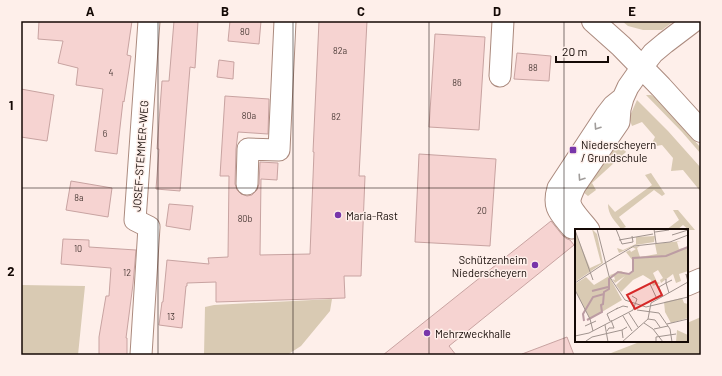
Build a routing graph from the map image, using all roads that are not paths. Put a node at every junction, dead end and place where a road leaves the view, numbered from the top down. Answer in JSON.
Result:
{"nodes":[{"id":1,"x":149,"y":21,"type":"edge"},
{"id":2,"x":285,"y":21,"type":"edge"},
{"id":3,"x":503,"y":21,"type":"edge"},
{"id":4,"x":593,"y":21,"type":"edge"},
{"id":5,"x":694,"y":21,"type":"edge"},
{"id":6,"x":642,"y":67,"type":"junction"},
{"id":7,"x":500,"y":76,"type":"dead end"},
{"id":8,"x":623,"y":98,"type":"junction"},
{"id":9,"x":701,"y":131,"type":"edge"},
{"id":10,"x":247,"y":184,"type":"dead end"},
{"id":11,"x":588,"y":229,"type":"edge"},
{"id":12,"x":575,"y":233,"type":"edge"},
{"id":13,"x":701,"y":280,"type":"edge"},
{"id":14,"x":688,"y":286,"type":"edge"},
{"id":15,"x":141,"y":355,"type":"edge"}],
"edges":[{"from":1,"to":15,"type":"street","name":"JOSEF-STEMMER-WEG"},
{"from":2,"to":10,"type":"street"},
{"from":3,"to":7,"type":"street"},
{"from":4,"to":6,"type":"main road"},
{"from":5,"to":6,"type":"street"},
{"from":6,"to":8,"type":"street"},
{"from":6,"to":9,"type":"main road"},
{"from":8,"to":11,"type":"street","one_way":true},
{"from":8,"to":12,"type":"street","one_way":true},
{"from":13,"to":14,"type":"street"}]}
